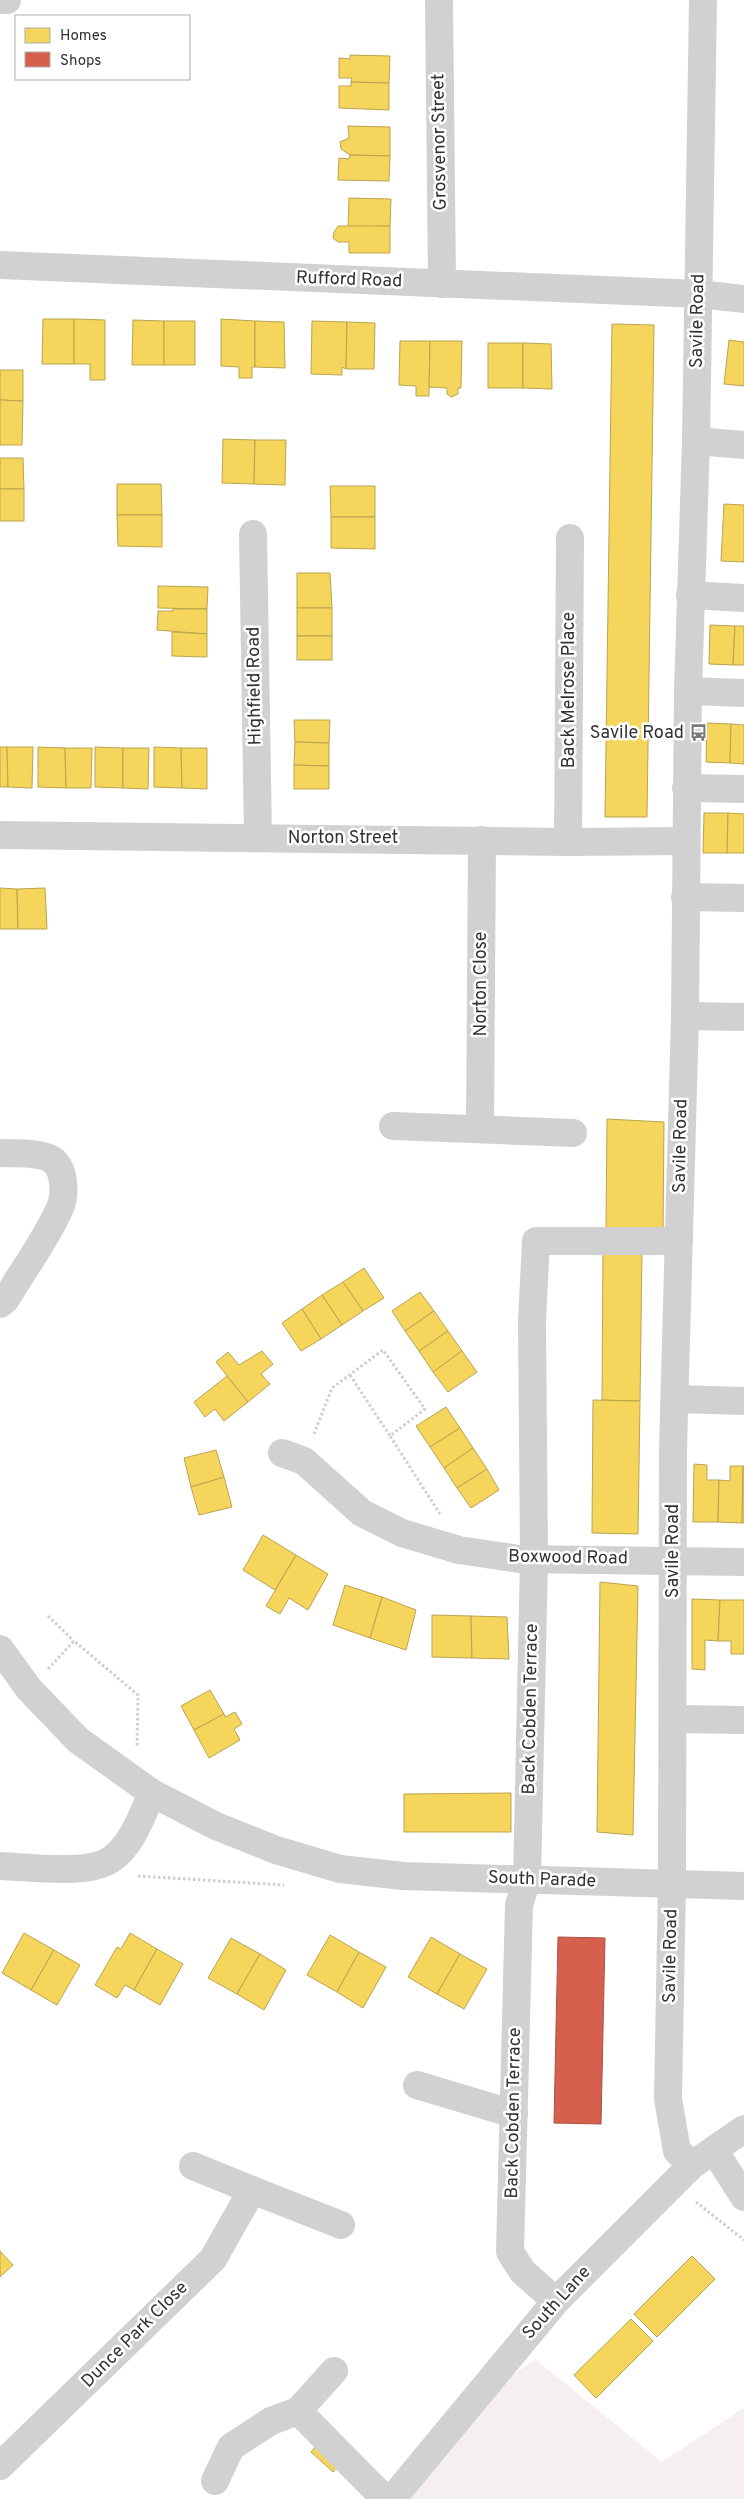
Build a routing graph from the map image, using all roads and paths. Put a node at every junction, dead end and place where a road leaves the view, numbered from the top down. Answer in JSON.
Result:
{"nodes":[{"id":1,"x":0,"y":0,"type":"edge"},
{"id":2,"x":7,"y":0,"type":"edge"},
{"id":3,"x":438,"y":0,"type":"edge"},
{"id":4,"x":703,"y":0,"type":"edge"},
{"id":5,"x":0,"y":265,"type":"edge"},
{"id":6,"x":442,"y":284,"type":"junction"},
{"id":7,"x":699,"y":294,"type":"junction"},
{"id":8,"x":744,"y":299,"type":"edge"},
{"id":9,"x":696,"y":441,"type":"junction"},
{"id":10,"x":744,"y":446,"type":"edge"},
{"id":11,"x":253,"y":534,"type":"dead end"},
{"id":12,"x":570,"y":538,"type":"dead end"},
{"id":13,"x":690,"y":595,"type":"junction"},
{"id":14,"x":744,"y":598,"type":"edge"},
{"id":15,"x":688,"y":691,"type":"junction"},
{"id":16,"x":744,"y":693,"type":"edge"},
{"id":17,"x":686,"y":788,"type":"junction"},
{"id":18,"x":744,"y":789,"type":"edge"},
{"id":19,"x":0,"y":835,"type":"edge"},
{"id":20,"x":258,"y":838,"type":"junction"},
{"id":21,"x":482,"y":840,"type":"junction"},
{"id":22,"x":686,"y":841,"type":"junction"},
{"id":23,"x":568,"y":842,"type":"junction"},
{"id":24,"x":685,"y":897,"type":"junction"},
{"id":25,"x":744,"y":898,"type":"edge"},
{"id":26,"x":685,"y":1016,"type":"junction"},
{"id":27,"x":744,"y":1017,"type":"edge"},
{"id":28,"x":393,"y":1126,"type":"dead end"},
{"id":29,"x":480,"y":1129,"type":"junction"},
{"id":30,"x":573,"y":1133,"type":"dead end"},
{"id":31,"x":0,"y":1153,"type":"edge"},
{"id":32,"x":679,"y":1241,"type":"junction"},
{"id":33,"x":0,"y":1304,"type":"edge"},
{"id":34,"x":350,"y":1375,"type":"junction"},
{"id":35,"x":676,"y":1399,"type":"junction"},
{"id":36,"x":744,"y":1401,"type":"edge"},
{"id":37,"x":390,"y":1436,"type":"junction"},
{"id":38,"x":293,"y":1457,"type":"joint"},
{"id":39,"x":464,"y":1550,"type":"junction"},
{"id":40,"x":534,"y":1559,"type":"junction"},
{"id":41,"x":673,"y":1560,"type":"junction"},
{"id":42,"x":744,"y":1562,"type":"edge"},
{"id":43,"x":48,"y":1616,"type":"dead end"},
{"id":44,"x":74,"y":1641,"type":"junction"},
{"id":45,"x":0,"y":1649,"type":"edge"},
{"id":46,"x":29,"y":1689,"type":"junction"},
{"id":47,"x":673,"y":1718,"type":"junction"},
{"id":48,"x":744,"y":1720,"type":"edge"},
{"id":49,"x":145,"y":1787,"type":"junction"},
{"id":50,"x":113,"y":1859,"type":"junction"},
{"id":51,"x":0,"y":1866,"type":"edge"},
{"id":52,"x":527,"y":1880,"type":"junction"},
{"id":53,"x":672,"y":1884,"type":"junction"},
{"id":54,"x":293,"y":1885,"type":"dead end"},
{"id":55,"x":744,"y":1886,"type":"edge"},
{"id":56,"x":417,"y":2085,"type":"dead end"},
{"id":57,"x":514,"y":2114,"type":"junction"},
{"id":58,"x":744,"y":2129,"type":"edge"},
{"id":59,"x":703,"y":2157,"type":"junction"},
{"id":60,"x":193,"y":2166,"type":"dead end"},
{"id":61,"x":674,"y":2184,"type":"junction"},
{"id":62,"x":252,"y":2190,"type":"junction"},
{"id":63,"x":744,"y":2197,"type":"edge"},
{"id":64,"x":341,"y":2225,"type":"dead end"},
{"id":65,"x":744,"y":2240,"type":"edge"},
{"id":66,"x":556,"y":2301,"type":"junction"},
{"id":67,"x":334,"y":2371,"type":"dead end"},
{"id":68,"x":298,"y":2411,"type":"junction"},
{"id":69,"x":0,"y":2466,"type":"edge"},
{"id":70,"x":215,"y":2481,"type":"dead end"},
{"id":71,"x":385,"y":2499,"type":"edge"},
{"id":72,"x":392,"y":2499,"type":"edge"}],
"edges":[{"from":1,"to":2,"type":"street"},
{"from":3,"to":6,"type":"street","name":"Grosvenor Street"},
{"from":4,"to":7,"type":"street","name":"Savile Road"},
{"from":5,"to":6,"type":"street","name":"Rufford Road"},
{"from":6,"to":7,"type":"street","name":"Rufford Road"},
{"from":7,"to":8,"type":"street","name":"Rufford Road"},
{"from":7,"to":9,"type":"street","name":"Savile Road"},
{"from":9,"to":10,"type":"street"},
{"from":9,"to":13,"type":"street","name":"Savile Road"},
{"from":11,"to":20,"type":"street","name":"Highfield Road"},
{"from":12,"to":23,"type":"street","name":"Back Melrose Place"},
{"from":13,"to":14,"type":"street"},
{"from":13,"to":15,"type":"street","name":"Savile Road"},
{"from":15,"to":16,"type":"street"},
{"from":15,"to":17,"type":"street","name":"Savile Road"},
{"from":17,"to":18,"type":"street"},
{"from":17,"to":22,"type":"street","name":"Savile Road"},
{"from":19,"to":20,"type":"street","name":"Norton Street"},
{"from":20,"to":21,"type":"street","name":"Norton Street"},
{"from":21,"to":23,"type":"street","name":"Norton Street"},
{"from":21,"to":29,"type":"street","name":"Norton Close"},
{"from":22,"to":23,"type":"street","name":"Norton Street"},
{"from":22,"to":24,"type":"street","name":"Savile Road"},
{"from":24,"to":25,"type":"street"},
{"from":24,"to":26,"type":"street","name":"Savile Road"},
{"from":26,"to":27,"type":"street"},
{"from":26,"to":32,"type":"street","name":"Savile Road"},
{"from":28,"to":29,"type":"street"},
{"from":29,"to":30,"type":"street"},
{"from":31,"to":33,"type":"street"},
{"from":32,"to":35,"type":"street","name":"Savile Road"},
{"from":32,"to":40,"type":"street","name":"Back Cobden Terrace"},
{"from":34,"to":37,"type":"path"},
{"from":34,"to":37,"type":"path"},
{"from":34,"to":38,"type":"path"},
{"from":35,"to":36,"type":"street"},
{"from":35,"to":41,"type":"street","name":"Savile Road"},
{"from":37,"to":39,"type":"path"},
{"from":38,"to":39,"type":"street","name":"Boxwood Road"},
{"from":39,"to":40,"type":"street","name":"Boxwood Road"},
{"from":40,"to":41,"type":"street","name":"Boxwood Road"},
{"from":40,"to":52,"type":"street","name":"Back Cobden Terrace"},
{"from":41,"to":42,"type":"street","name":"Boxwood Road"},
{"from":41,"to":47,"type":"street","name":"Savile Road"},
{"from":43,"to":44,"type":"path"},
{"from":44,"to":46,"type":"path"},
{"from":44,"to":49,"type":"path"},
{"from":45,"to":46,"type":"street","name":"South Parade"},
{"from":46,"to":49,"type":"street","name":"South Parade"},
{"from":47,"to":48,"type":"street"},
{"from":47,"to":53,"type":"street","name":"Savile Road"},
{"from":49,"to":50,"type":"street"},
{"from":49,"to":52,"type":"street","name":"South Parade"},
{"from":50,"to":51,"type":"street"},
{"from":50,"to":54,"type":"path"},
{"from":52,"to":53,"type":"street","name":"South Parade"},
{"from":52,"to":57,"type":"street","name":"Back Cobden Terrace"},
{"from":53,"to":55,"type":"street","name":"South Parade"},
{"from":53,"to":59,"type":"street","name":"Savile Road"},
{"from":56,"to":57,"type":"street"},
{"from":57,"to":66,"type":"street","name":"Back Cobden Terrace"},
{"from":58,"to":59,"type":"street","name":"South Lane"},
{"from":59,"to":61,"type":"street","name":"South Lane"},
{"from":59,"to":63,"type":"street","name":"Savile Road"},
{"from":60,"to":62,"type":"street"},
{"from":61,"to":65,"type":"path"},
{"from":61,"to":66,"type":"street","name":"South Lane"},
{"from":62,"to":64,"type":"street"},
{"from":62,"to":69,"type":"street","name":"Dunce Park Close"},
{"from":66,"to":72,"type":"street","name":"South Lane"},
{"from":67,"to":68,"type":"street"},
{"from":68,"to":70,"type":"street"},
{"from":68,"to":71,"type":"street"}]}
